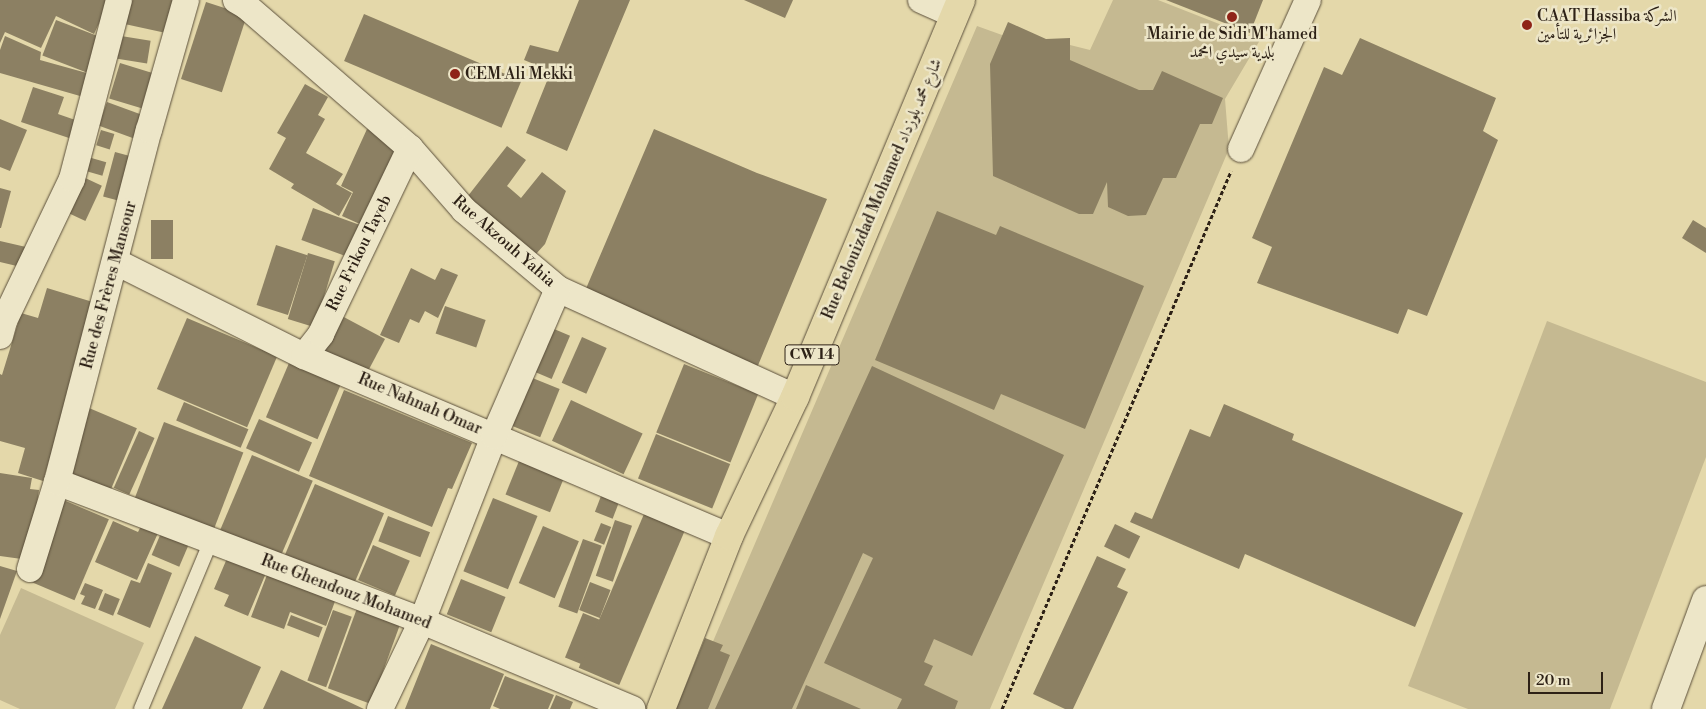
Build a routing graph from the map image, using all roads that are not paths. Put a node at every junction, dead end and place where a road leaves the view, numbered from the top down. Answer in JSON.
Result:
{"nodes":[{"id":1,"x":119,"y":0,"type":"edge"},
{"id":2,"x":186,"y":0,"type":"edge"},
{"id":3,"x":236,"y":0,"type":"edge"},
{"id":4,"x":921,"y":0,"type":"edge"},
{"id":5,"x":1308,"y":0,"type":"edge"},
{"id":6,"x":958,"y":7,"type":"edge"},
{"id":7,"x":410,"y":148,"type":"junction"},
{"id":8,"x":1241,"y":148,"type":"road end"},
{"id":9,"x":116,"y":262,"type":"junction"},
{"id":10,"x":558,"y":289,"type":"junction"},
{"id":11,"x":0,"y":336,"type":"edge"},
{"id":12,"x":304,"y":356,"type":"junction"},
{"id":13,"x":795,"y":397,"type":"junction"},
{"id":14,"x":494,"y":436,"type":"junction"},
{"id":15,"x":57,"y":482,"type":"junction"},
{"id":16,"x":730,"y":536,"type":"junction"},
{"id":17,"x":211,"y":541,"type":"junction"},
{"id":18,"x":30,"y":569,"type":"dead end"},
{"id":19,"x":1706,"y":600,"type":"edge"},
{"id":20,"x":422,"y":621,"type":"junction"},
{"id":21,"x":141,"y":709,"type":"edge"},
{"id":22,"x":380,"y":709,"type":"edge"},
{"id":23,"x":632,"y":709,"type":"edge"},
{"id":24,"x":661,"y":709,"type":"edge"},
{"id":25,"x":1666,"y":709,"type":"edge"}],
"edges":[{"from":1,"to":11,"type":"street"},
{"from":2,"to":9,"type":"street","name":"Rue des Frères Mansour"},
{"from":3,"to":7,"type":"street","name":"Rue Akzouh Yahia"},
{"from":4,"to":6,"type":"street"},
{"from":5,"to":8,"type":"street"},
{"from":6,"to":13,"type":"main road","name":"Rue Belouizdad Mohamed شارع محمد بلوزداد","number":"CW 14"},
{"from":7,"to":10,"type":"street","name":"Rue Akzouh Yahia"},
{"from":7,"to":12,"type":"street","name":"Rue Frikou Tayeb"},
{"from":9,"to":12,"type":"street","name":"Rue Nahnah Omar"},
{"from":9,"to":15,"type":"street","name":"Rue des Frères Mansour"},
{"from":10,"to":13,"type":"street","name":"Rue Akzouh Yahia"},
{"from":10,"to":14,"type":"street"},
{"from":12,"to":14,"type":"street","name":"Rue Nahnah Omar"},
{"from":13,"to":16,"type":"main road","name":"Rue Belouizdad Mohamed شارع محمد بلوزداد","number":"CW 14"},
{"from":14,"to":16,"type":"street","name":"Rue Nahnah Omar"},
{"from":14,"to":20,"type":"street"},
{"from":15,"to":17,"type":"street","name":"Rue Ghendouz Mohamed"},
{"from":15,"to":18,"type":"street","name":"Rue des Frères Mansour"},
{"from":16,"to":24,"type":"main road","name":"Rue Belouizdad Mohamed شارع محمد بلوزداد","number":"CW 14"},
{"from":17,"to":20,"type":"street","name":"Rue Ghendouz Mohamed"},
{"from":17,"to":21,"type":"lane"},
{"from":19,"to":25,"type":"street"},
{"from":20,"to":22,"type":"street"},
{"from":20,"to":23,"type":"street","name":"Rue Ghendouz Mohamed"}]}
